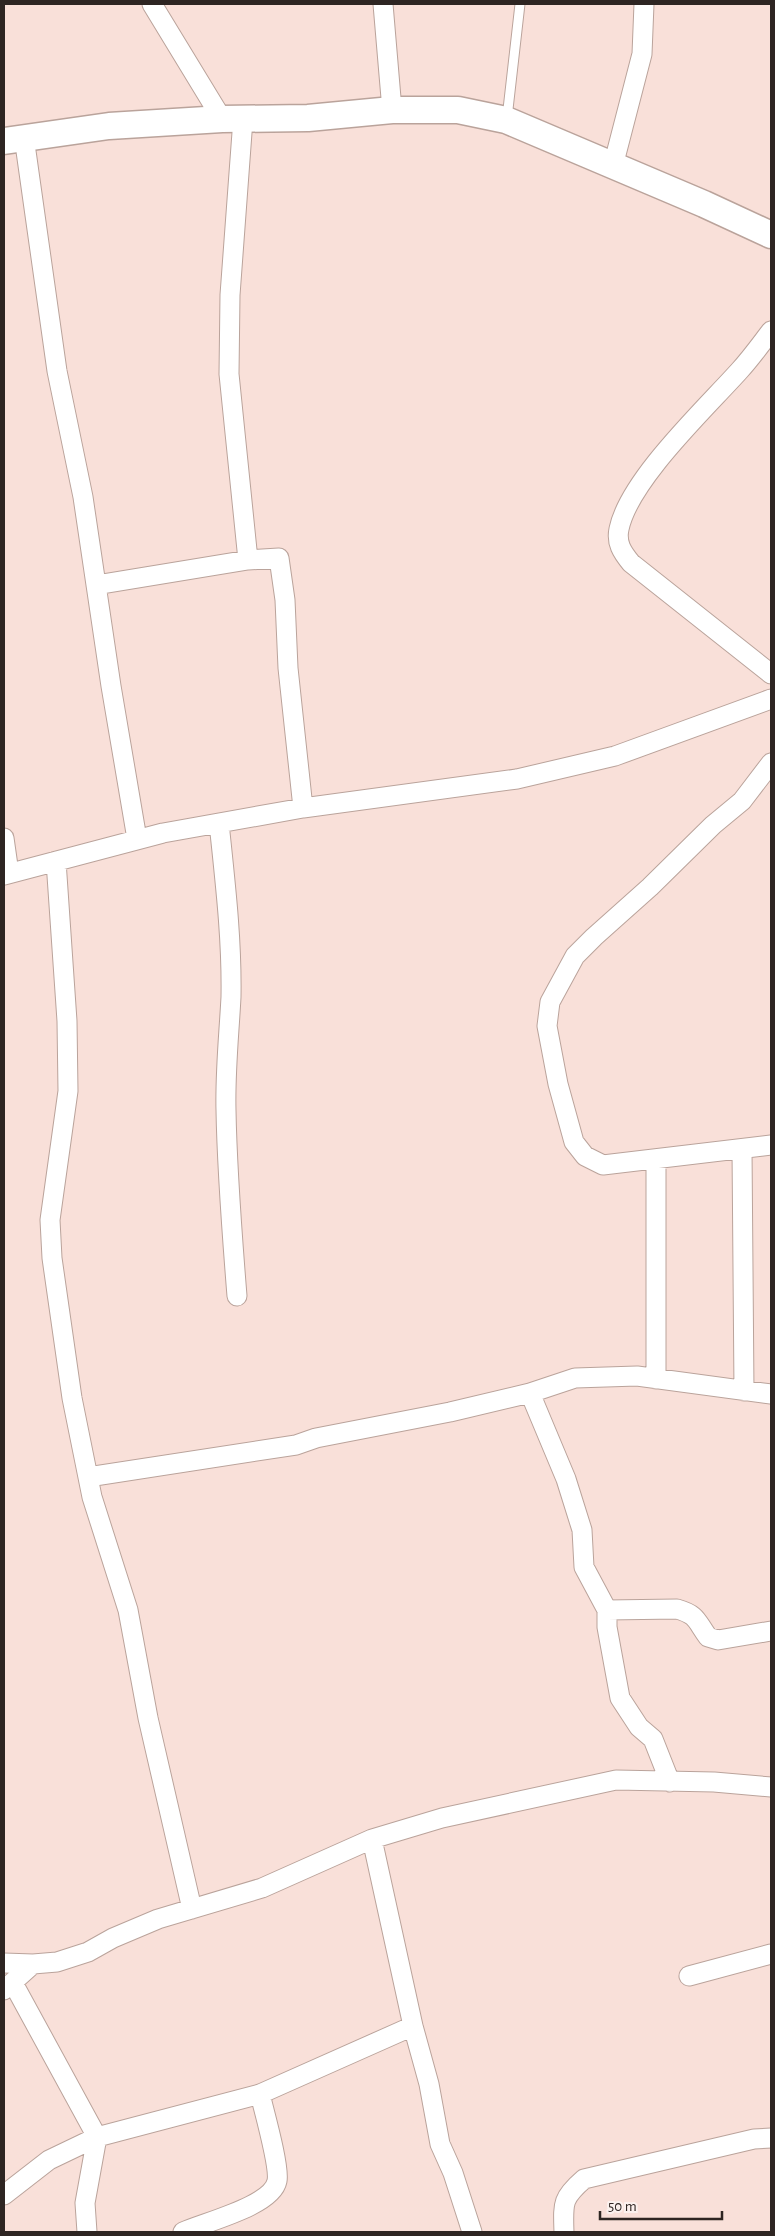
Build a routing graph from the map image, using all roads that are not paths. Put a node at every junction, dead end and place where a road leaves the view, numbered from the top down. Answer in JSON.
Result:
{"nodes":[{"id":1,"x":152,"y":4,"type":"edge"},
{"id":2,"x":383,"y":4,"type":"edge"},
{"id":3,"x":520,"y":4,"type":"edge"},
{"id":4,"x":644,"y":4,"type":"edge"},
{"id":5,"x":392,"y":110,"type":"junction"},
{"id":6,"x":233,"y":119,"type":"junction"},
{"id":7,"x":506,"y":120,"type":"junction"},
{"id":8,"x":14,"y":139,"type":"edge"},
{"id":9,"x":613,"y":166,"type":"junction"},
{"id":10,"x":771,"y":235,"type":"edge"},
{"id":11,"x":771,"y":331,"type":"edge"},
{"id":12,"x":248,"y":560,"type":"junction"},
{"id":13,"x":96,"y":585,"type":"junction"},
{"id":14,"x":771,"y":674,"type":"edge"},
{"id":15,"x":771,"y":699,"type":"edge"},
{"id":16,"x":771,"y":763,"type":"edge"},
{"id":17,"x":303,"y":808,"type":"junction"},
{"id":18,"x":219,"y":823,"type":"junction"},
{"id":19,"x":4,"y":838,"type":"edge"},
{"id":20,"x":137,"y":839,"type":"junction"},
{"id":21,"x":56,"y":861,"type":"junction"},
{"id":22,"x":6,"y":874,"type":"edge"},
{"id":23,"x":771,"y":1145,"type":"edge"},
{"id":24,"x":742,"y":1149,"type":"junction"},
{"id":25,"x":656,"y":1159,"type":"junction"},
{"id":26,"x":237,"y":1296,"type":"dead end"},
{"id":27,"x":656,"y":1379,"type":"junction"},
{"id":28,"x":744,"y":1391,"type":"junction"},
{"id":29,"x":530,"y":1393,"type":"junction"},
{"id":30,"x":771,"y":1394,"type":"edge"},
{"id":31,"x":88,"y":1477,"type":"junction"},
{"id":32,"x":606,"y":1610,"type":"junction"},
{"id":33,"x":771,"y":1631,"type":"edge"},
{"id":34,"x":670,"y":1782,"type":"junction"},
{"id":35,"x":771,"y":1787,"type":"edge"},
{"id":36,"x":372,"y":1839,"type":"junction"},
{"id":37,"x":192,"y":1909,"type":"junction"},
{"id":38,"x":771,"y":1954,"type":"edge"},
{"id":39,"x":4,"y":1963,"type":"edge"},
{"id":40,"x":33,"y":1964,"type":"junction"},
{"id":41,"x":690,"y":1976,"type":"dead end"},
{"id":42,"x":8,"y":1987,"type":"edge"},
{"id":43,"x":413,"y":2026,"type":"junction"},
{"id":44,"x":260,"y":2094,"type":"junction"},
{"id":45,"x":96,"y":2137,"type":"junction"},
{"id":46,"x":771,"y":2138,"type":"edge"},
{"id":47,"x":4,"y":2195,"type":"edge"},
{"id":48,"x":86,"y":2232,"type":"edge"},
{"id":49,"x":183,"y":2232,"type":"edge"},
{"id":50,"x":472,"y":2232,"type":"edge"},
{"id":51,"x":564,"y":2232,"type":"edge"}],
"edges":[{"from":1,"to":6,"type":"street"},
{"from":2,"to":5,"type":"street"},
{"from":3,"to":7,"type":"lane"},
{"from":4,"to":9,"type":"street"},
{"from":5,"to":6,"type":"street"},
{"from":5,"to":7,"type":"street"},
{"from":6,"to":8,"type":"street"},
{"from":6,"to":12,"type":"street"},
{"from":7,"to":9,"type":"street"},
{"from":8,"to":13,"type":"street"},
{"from":9,"to":10,"type":"street"},
{"from":11,"to":14,"type":"street"},
{"from":12,"to":13,"type":"street"},
{"from":12,"to":17,"type":"street"},
{"from":13,"to":20,"type":"street"},
{"from":15,"to":17,"type":"street"},
{"from":16,"to":25,"type":"street"},
{"from":17,"to":18,"type":"street"},
{"from":18,"to":20,"type":"street"},
{"from":18,"to":26,"type":"street"},
{"from":19,"to":22,"type":"street"},
{"from":20,"to":21,"type":"street"},
{"from":21,"to":22,"type":"street"},
{"from":21,"to":31,"type":"street"},
{"from":23,"to":24,"type":"street"},
{"from":24,"to":25,"type":"street"},
{"from":24,"to":28,"type":"street"},
{"from":25,"to":27,"type":"street"},
{"from":27,"to":28,"type":"street"},
{"from":27,"to":29,"type":"street"},
{"from":28,"to":30,"type":"street"},
{"from":29,"to":31,"type":"street"},
{"from":29,"to":32,"type":"street"},
{"from":31,"to":37,"type":"street"},
{"from":32,"to":33,"type":"street"},
{"from":32,"to":34,"type":"street"},
{"from":34,"to":35,"type":"street"},
{"from":34,"to":36,"type":"street"},
{"from":36,"to":37,"type":"street"},
{"from":36,"to":43,"type":"street"},
{"from":37,"to":40,"type":"street"},
{"from":38,"to":41,"type":"street"},
{"from":39,"to":40,"type":"street"},
{"from":40,"to":42,"type":"street"},
{"from":42,"to":45,"type":"street"},
{"from":43,"to":44,"type":"street"},
{"from":43,"to":50,"type":"street"},
{"from":44,"to":45,"type":"street"},
{"from":44,"to":49,"type":"street"},
{"from":45,"to":47,"type":"street"},
{"from":45,"to":48,"type":"street"},
{"from":46,"to":51,"type":"street"}]}
